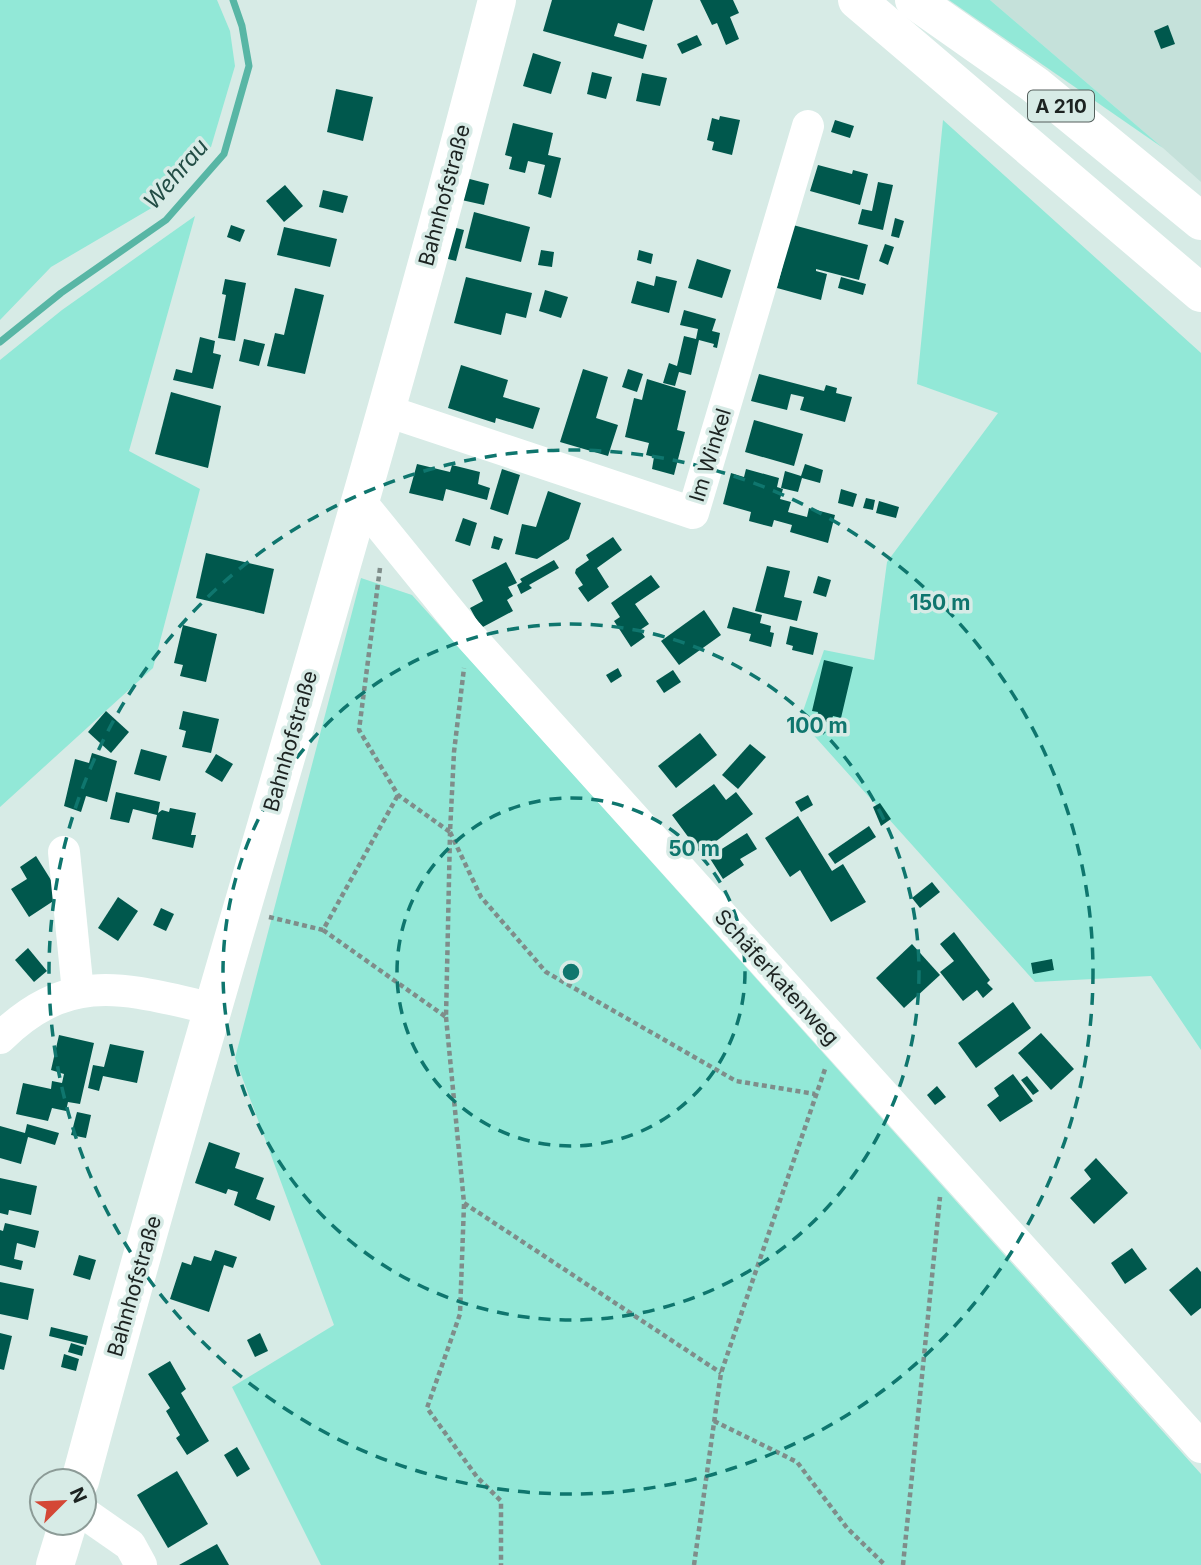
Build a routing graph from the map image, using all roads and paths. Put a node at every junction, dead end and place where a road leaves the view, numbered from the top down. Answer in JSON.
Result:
{"nodes":[{"id":1,"x":496,"y":0,"type":"edge"},
{"id":2,"x":857,"y":0,"type":"edge"},
{"id":3,"x":914,"y":0,"type":"edge"},
{"id":4,"x":808,"y":126,"type":"dead end"},
{"id":5,"x":1201,"y":221,"type":"edge"},
{"id":6,"x":1201,"y":293,"type":"edge"},
{"id":7,"x":384,"y":410,"type":"junction"},
{"id":8,"x":360,"y":500,"type":"junction"},
{"id":9,"x":384,"y":532,"type":"junction"},
{"id":10,"x":468,"y":634,"type":"junction"},
{"id":11,"x":398,"y":795,"type":"junction"},
{"id":12,"x":450,"y":832,"type":"junction"},
{"id":13,"x":64,"y":852,"type":"dead end"},
{"id":14,"x":243,"y":910,"type":"junction"},
{"id":15,"x":323,"y":930,"type":"junction"},
{"id":16,"x":78,"y":992,"type":"junction"},
{"id":17,"x":215,"y":1009,"type":"junction"},
{"id":18,"x":446,"y":1017,"type":"junction"},
{"id":19,"x":0,"y":1038,"type":"edge"},
{"id":20,"x":835,"y":1042,"type":"junction"},
{"id":21,"x":815,"y":1094,"type":"junction"},
{"id":22,"x":944,"y":1159,"type":"junction"},
{"id":23,"x":464,"y":1203,"type":"junction"},
{"id":24,"x":722,"y":1373,"type":"junction"},
{"id":25,"x":715,"y":1421,"type":"junction"},
{"id":26,"x":1201,"y":1447,"type":"edge"},
{"id":27,"x":84,"y":1467,"type":"edge"},
{"id":28,"x":98,"y":1523,"type":"edge"},
{"id":29,"x":64,"y":1537,"type":"edge"},
{"id":30,"x":55,"y":1565,"type":"edge"},
{"id":31,"x":141,"y":1565,"type":"edge"},
{"id":32,"x":501,"y":1565,"type":"edge"},
{"id":33,"x":694,"y":1565,"type":"edge"},
{"id":34,"x":885,"y":1565,"type":"edge"},
{"id":35,"x":903,"y":1565,"type":"edge"}],
"edges":[{"from":1,"to":7,"type":"main road","name":"Bahnhofstraße"},
{"from":2,"to":6,"type":"main road","number":"A 210"},
{"from":3,"to":5,"type":"main road","number":"A 210"},
{"from":4,"to":7,"type":"street","name":"Im Winkel"},
{"from":7,"to":8,"type":"main road","name":"Bahnhofstraße"},
{"from":8,"to":9,"type":"street","name":"Schäferkatenweg"},
{"from":8,"to":14,"type":"main road","name":"Bahnhofstraße"},
{"from":9,"to":10,"type":"street","name":"Schäferkatenweg"},
{"from":9,"to":11,"type":"path"},
{"from":10,"to":12,"type":"path"},
{"from":10,"to":20,"type":"street","name":"Schäferkatenweg"},
{"from":11,"to":12,"type":"path"},
{"from":11,"to":15,"type":"path"},
{"from":12,"to":18,"type":"path"},
{"from":12,"to":21,"type":"path"},
{"from":13,"to":16,"type":"street"},
{"from":14,"to":15,"type":"path"},
{"from":14,"to":17,"type":"main road","name":"Bahnhofstraße"},
{"from":15,"to":18,"type":"path"},
{"from":16,"to":17,"type":"street"},
{"from":16,"to":19,"type":"street"},
{"from":17,"to":27,"type":"main road","name":"Bahnhofstraße"},
{"from":18,"to":23,"type":"path"},
{"from":20,"to":21,"type":"path"},
{"from":20,"to":22,"type":"street","name":"Schäferkatenweg"},
{"from":21,"to":24,"type":"path"},
{"from":22,"to":26,"type":"street","name":"Schäferkatenweg"},
{"from":22,"to":35,"type":"path"},
{"from":23,"to":24,"type":"path"},
{"from":23,"to":32,"type":"path"},
{"from":24,"to":25,"type":"path"},
{"from":25,"to":33,"type":"path"},
{"from":25,"to":34,"type":"path"},
{"from":28,"to":31,"type":"street"},
{"from":29,"to":30,"type":"main road"}]}
